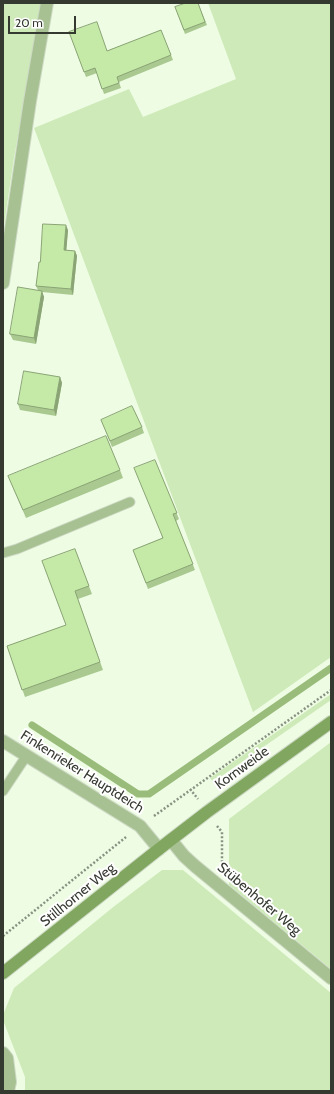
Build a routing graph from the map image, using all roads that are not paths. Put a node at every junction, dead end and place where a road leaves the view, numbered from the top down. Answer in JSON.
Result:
{"nodes":[{"id":1,"x":47,"y":3,"type":"edge"},
{"id":2,"x":3,"y":283,"type":"edge"},
{"id":3,"x":130,"y":502,"type":"dead end"},
{"id":4,"x":3,"y":553,"type":"edge"},
{"id":5,"x":331,"y":722,"type":"edge"},
{"id":6,"x":3,"y":740,"type":"edge"},
{"id":7,"x":27,"y":756,"type":"junction"},
{"id":8,"x":3,"y":791,"type":"edge"},
{"id":9,"x":171,"y":840,"type":"junction"},
{"id":10,"x":158,"y":849,"type":"junction"},
{"id":11,"x":3,"y":973,"type":"edge"},
{"id":12,"x":331,"y":978,"type":"edge"},
{"id":13,"x":3,"y":1053,"type":"edge"},
{"id":14,"x":8,"y":1091,"type":"edge"}],
"edges":[{"from":1,"to":2,"type":"street"},
{"from":3,"to":4,"type":"lane"},
{"from":5,"to":9,"type":"main road","name":"Kornweide"},
{"from":6,"to":7,"type":"street","name":"Finkenrieker Hauptdeich"},
{"from":7,"to":8,"type":"lane"},
{"from":7,"to":10,"type":"street","name":"Finkenrieker Hauptdeich"},
{"from":9,"to":10,"type":"main road","name":"Stillhorner Weg"},
{"from":9,"to":12,"type":"street","name":"Stübenhofer Weg"},
{"from":10,"to":11,"type":"main road","name":"Stillhorner Weg"},
{"from":13,"to":14,"type":"street"}]}
